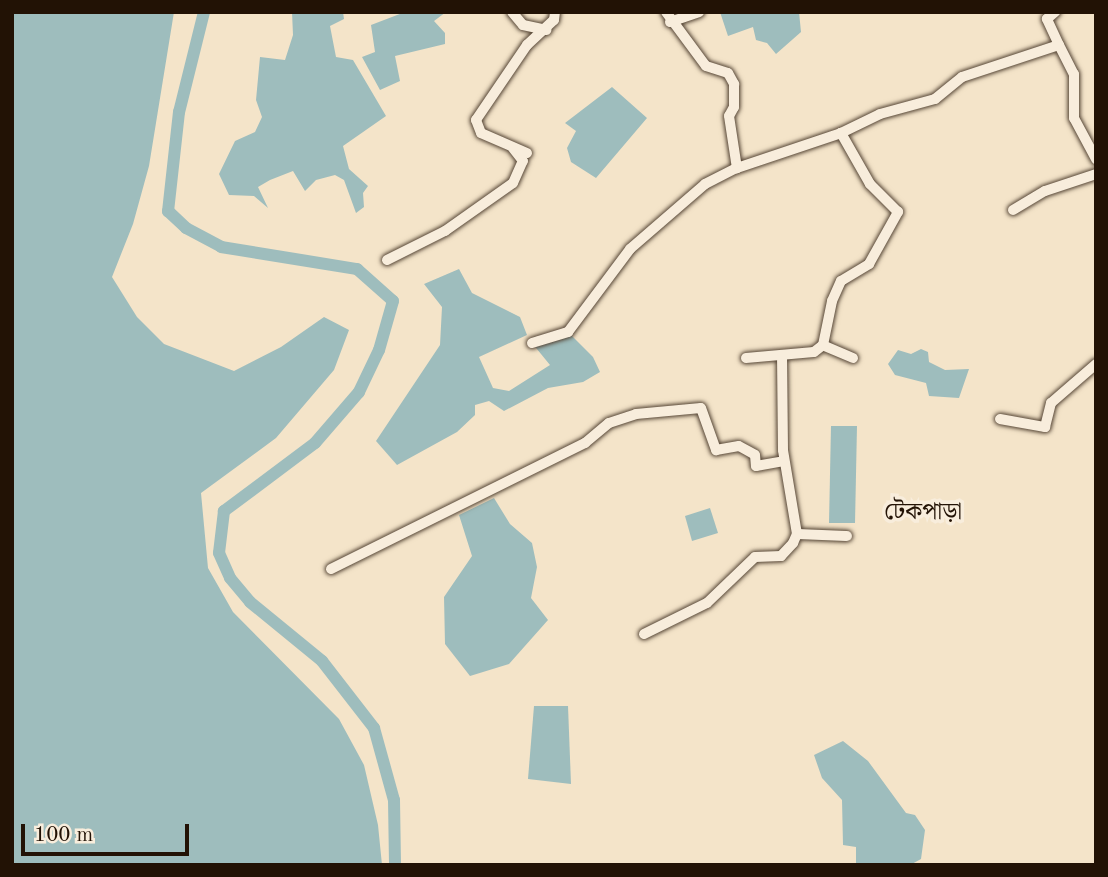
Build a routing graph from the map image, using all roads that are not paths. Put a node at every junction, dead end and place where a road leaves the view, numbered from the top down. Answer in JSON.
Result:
{"nodes":[{"id":1,"x":512,"y":12,"type":"edge"},
{"id":2,"x":555,"y":12,"type":"edge"},
{"id":3,"x":699,"y":12,"type":"edge"},
{"id":4,"x":1055,"y":12,"type":"edge"},
{"id":5,"x":668,"y":17,"type":"edge"},
{"id":6,"x":546,"y":30,"type":"junction"},
{"id":7,"x":1059,"y":45,"type":"junction"},
{"id":8,"x":841,"y":133,"type":"junction"},
{"id":9,"x":511,"y":146,"type":"junction"},
{"id":10,"x":527,"y":153,"type":"dead end"},
{"id":11,"x":1096,"y":159,"type":"edge"},
{"id":12,"x":737,"y":168,"type":"junction"},
{"id":13,"x":1096,"y":174,"type":"edge"},
{"id":14,"x":1013,"y":210,"type":"dead end"},
{"id":15,"x":387,"y":260,"type":"dead end"},
{"id":16,"x":532,"y":343,"type":"dead end"},
{"id":17,"x":823,"y":345,"type":"junction"},
{"id":18,"x":782,"y":356,"type":"junction"},
{"id":19,"x":746,"y":358,"type":"dead end"},
{"id":20,"x":853,"y":358,"type":"dead end"},
{"id":21,"x":1096,"y":364,"type":"edge"},
{"id":22,"x":1000,"y":419,"type":"dead end"},
{"id":23,"x":784,"y":461,"type":"junction"},
{"id":24,"x":797,"y":534,"type":"junction"},
{"id":25,"x":847,"y":536,"type":"dead end"},
{"id":26,"x":331,"y":569,"type":"dead end"},
{"id":27,"x":644,"y":634,"type":"dead end"}],
"edges":[{"from":1,"to":6,"type":"street"},
{"from":2,"to":6,"type":"street"},
{"from":3,"to":5,"type":"street"},
{"from":4,"to":7,"type":"street"},
{"from":5,"to":12,"type":"street"},
{"from":6,"to":9,"type":"street"},
{"from":7,"to":8,"type":"street"},
{"from":7,"to":11,"type":"street"},
{"from":8,"to":12,"type":"street"},
{"from":8,"to":17,"type":"street"},
{"from":9,"to":10,"type":"street"},
{"from":9,"to":15,"type":"street"},
{"from":12,"to":16,"type":"street"},
{"from":13,"to":14,"type":"street"},
{"from":17,"to":18,"type":"street"},
{"from":17,"to":20,"type":"street"},
{"from":18,"to":19,"type":"street"},
{"from":18,"to":23,"type":"street"},
{"from":21,"to":22,"type":"street"},
{"from":23,"to":24,"type":"street"},
{"from":23,"to":26,"type":"street"},
{"from":24,"to":25,"type":"street"},
{"from":24,"to":27,"type":"street"}]}
